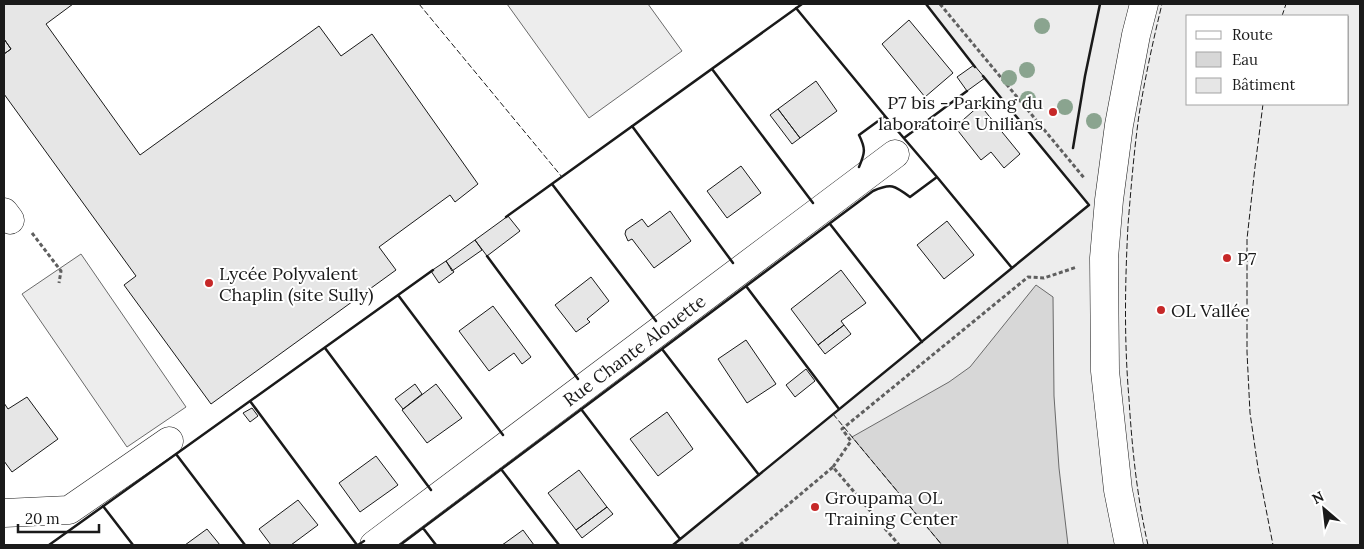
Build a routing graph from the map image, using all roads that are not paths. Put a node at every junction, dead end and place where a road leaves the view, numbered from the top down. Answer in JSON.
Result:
{"nodes":[{"id":1,"x":1144,"y":4,"type":"edge"},
{"id":2,"x":895,"y":154,"type":"dead end"},
{"id":3,"x":169,"y":441,"type":"dead end"},
{"id":4,"x":4,"y":512,"type":"edge"},
{"id":5,"x":374,"y":545,"type":"edge"},
{"id":6,"x":1129,"y":545,"type":"edge"}],
"edges":[{"from":1,"to":6,"type":"street"},
{"from":2,"to":5,"type":"street","name":"Rue Chante Alouette"},
{"from":3,"to":4,"type":"street"}]}
